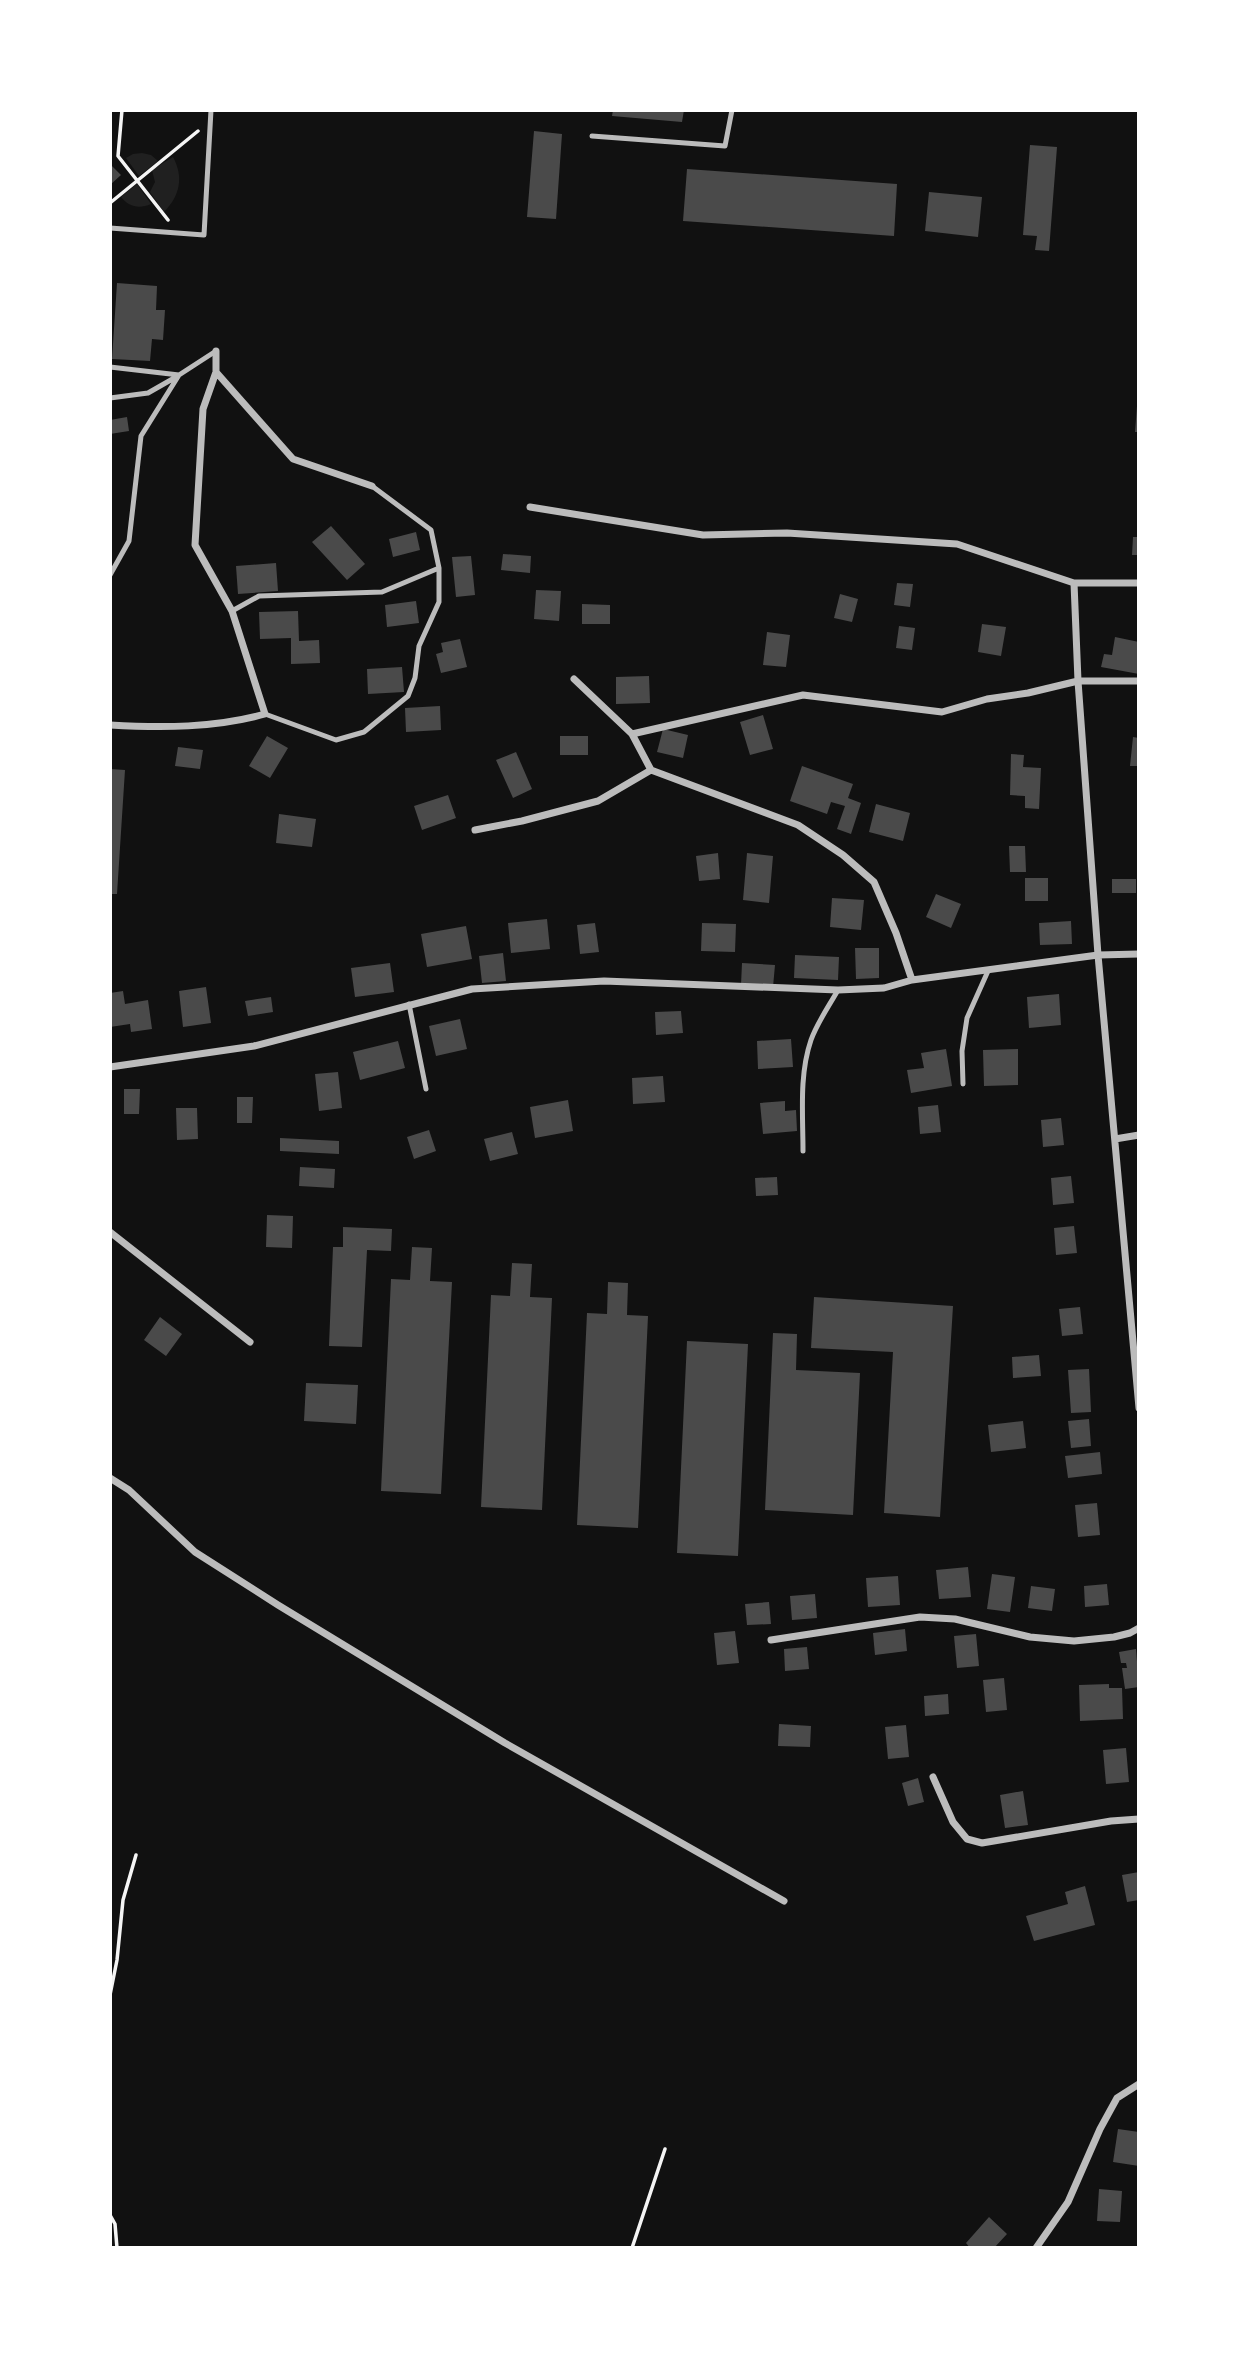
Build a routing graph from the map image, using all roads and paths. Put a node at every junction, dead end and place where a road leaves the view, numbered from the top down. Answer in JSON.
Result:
{"nodes":[{"id":1,"x":122,"y":110,"type":"edge"},
{"id":2,"x":211,"y":110,"type":"edge"},
{"id":3,"x":732,"y":110,"type":"edge"},
{"id":4,"x":211,"y":120,"type":"junction"},
{"id":5,"x":592,"y":136,"type":"dead end"},
{"id":6,"x":137,"y":181,"type":"junction"},
{"id":7,"x":110,"y":203,"type":"edge"},
{"id":8,"x":110,"y":228,"type":"edge"},
{"id":9,"x":178,"y":233,"type":"junction"},
{"id":10,"x":216,"y":351,"type":"joint"},
{"id":11,"x":110,"y":368,"type":"edge"},
{"id":12,"x":216,"y":372,"type":"junction"},
{"id":13,"x":179,"y":375,"type":"junction"},
{"id":14,"x":110,"y":398,"type":"edge"},
{"id":15,"x":372,"y":486,"type":"joint"},
{"id":16,"x":530,"y":507,"type":"dead end"},
{"id":17,"x":439,"y":568,"type":"junction"},
{"id":18,"x":110,"y":575,"type":"edge"},
{"id":19,"x":1074,"y":583,"type":"junction"},
{"id":20,"x":1139,"y":583,"type":"edge"},
{"id":21,"x":232,"y":611,"type":"junction"},
{"id":22,"x":574,"y":679,"type":"dead end"},
{"id":23,"x":1078,"y":681,"type":"junction"},
{"id":24,"x":1139,"y":681,"type":"edge"},
{"id":25,"x":265,"y":714,"type":"junction"},
{"id":26,"x":110,"y":726,"type":"edge"},
{"id":27,"x":632,"y":734,"type":"junction"},
{"id":28,"x":651,"y":770,"type":"junction"},
{"id":29,"x":475,"y":830,"type":"dead end"},
{"id":30,"x":1139,"y":954,"type":"edge"},
{"id":31,"x":1098,"y":955,"type":"junction"},
{"id":32,"x":988,"y":971,"type":"junction"},
{"id":33,"x":912,"y":981,"type":"junction"},
{"id":34,"x":838,"y":990,"type":"junction"},
{"id":35,"x":409,"y":1004,"type":"junction"},
{"id":36,"x":110,"y":1067,"type":"edge"},
{"id":37,"x":963,"y":1084,"type":"dead end"},
{"id":38,"x":426,"y":1089,"type":"dead end"},
{"id":39,"x":1139,"y":1135,"type":"edge"},
{"id":40,"x":1115,"y":1139,"type":"junction"},
{"id":41,"x":803,"y":1151,"type":"dead end"},
{"id":42,"x":110,"y":1233,"type":"edge"},
{"id":43,"x":250,"y":1342,"type":"dead end"},
{"id":44,"x":1136,"y":1357,"type":"edge"},
{"id":45,"x":1139,"y":1408,"type":"edge"},
{"id":46,"x":110,"y":1478,"type":"edge"},
{"id":47,"x":1139,"y":1628,"type":"edge"},
{"id":48,"x":771,"y":1640,"type":"dead end"},
{"id":49,"x":933,"y":1777,"type":"dead end"},
{"id":50,"x":1139,"y":1819,"type":"edge"},
{"id":51,"x":136,"y":1855,"type":"dead end"},
{"id":52,"x":784,"y":1901,"type":"dead end"},
{"id":53,"x":110,"y":1995,"type":"edge"},
{"id":54,"x":1139,"y":2084,"type":"edge"},
{"id":55,"x":664,"y":2149,"type":"dead end"},
{"id":56,"x":110,"y":2215,"type":"edge"},
{"id":57,"x":117,"y":2248,"type":"edge"},
{"id":58,"x":632,"y":2248,"type":"edge"},
{"id":59,"x":1036,"y":2248,"type":"edge"}],
"edges":[{"from":1,"to":6,"type":"path"},
{"from":2,"to":4,"type":"lane"},
{"from":3,"to":5,"type":"lane"},
{"from":4,"to":6,"type":"path"},
{"from":4,"to":9,"type":"lane"},
{"from":6,"to":7,"type":"path"},
{"from":6,"to":9,"type":"path"},
{"from":8,"to":9,"type":"lane"},
{"from":10,"to":12,"type":"street"},
{"from":10,"to":13,"type":"lane"},
{"from":11,"to":13,"type":"lane"},
{"from":12,"to":15,"type":"street"},
{"from":12,"to":21,"type":"street"},
{"from":13,"to":14,"type":"lane"},
{"from":13,"to":18,"type":"lane"},
{"from":15,"to":17,"type":"lane"},
{"from":16,"to":19,"type":"street"},
{"from":17,"to":21,"type":"lane"},
{"from":17,"to":25,"type":"lane"},
{"from":19,"to":20,"type":"street"},
{"from":19,"to":23,"type":"street"},
{"from":21,"to":25,"type":"street"},
{"from":22,"to":27,"type":"street"},
{"from":23,"to":24,"type":"street"},
{"from":23,"to":27,"type":"street"},
{"from":23,"to":31,"type":"street"},
{"from":25,"to":26,"type":"street"},
{"from":27,"to":28,"type":"street"},
{"from":28,"to":29,"type":"street"},
{"from":28,"to":33,"type":"street"},
{"from":30,"to":31,"type":"street"},
{"from":31,"to":32,"type":"street"},
{"from":31,"to":40,"type":"street"},
{"from":32,"to":33,"type":"street"},
{"from":32,"to":37,"type":"lane"},
{"from":33,"to":34,"type":"street"},
{"from":34,"to":35,"type":"street"},
{"from":34,"to":41,"type":"lane"},
{"from":35,"to":36,"type":"street"},
{"from":35,"to":38,"type":"lane"},
{"from":39,"to":40,"type":"street"},
{"from":40,"to":44,"type":"street"},
{"from":42,"to":43,"type":"street"},
{"from":44,"to":45,"type":"street"},
{"from":46,"to":52,"type":"street"},
{"from":47,"to":48,"type":"street"},
{"from":49,"to":50,"type":"street"},
{"from":51,"to":53,"type":"path"},
{"from":54,"to":59,"type":"street"},
{"from":55,"to":58,"type":"path"},
{"from":56,"to":57,"type":"path"}]}
